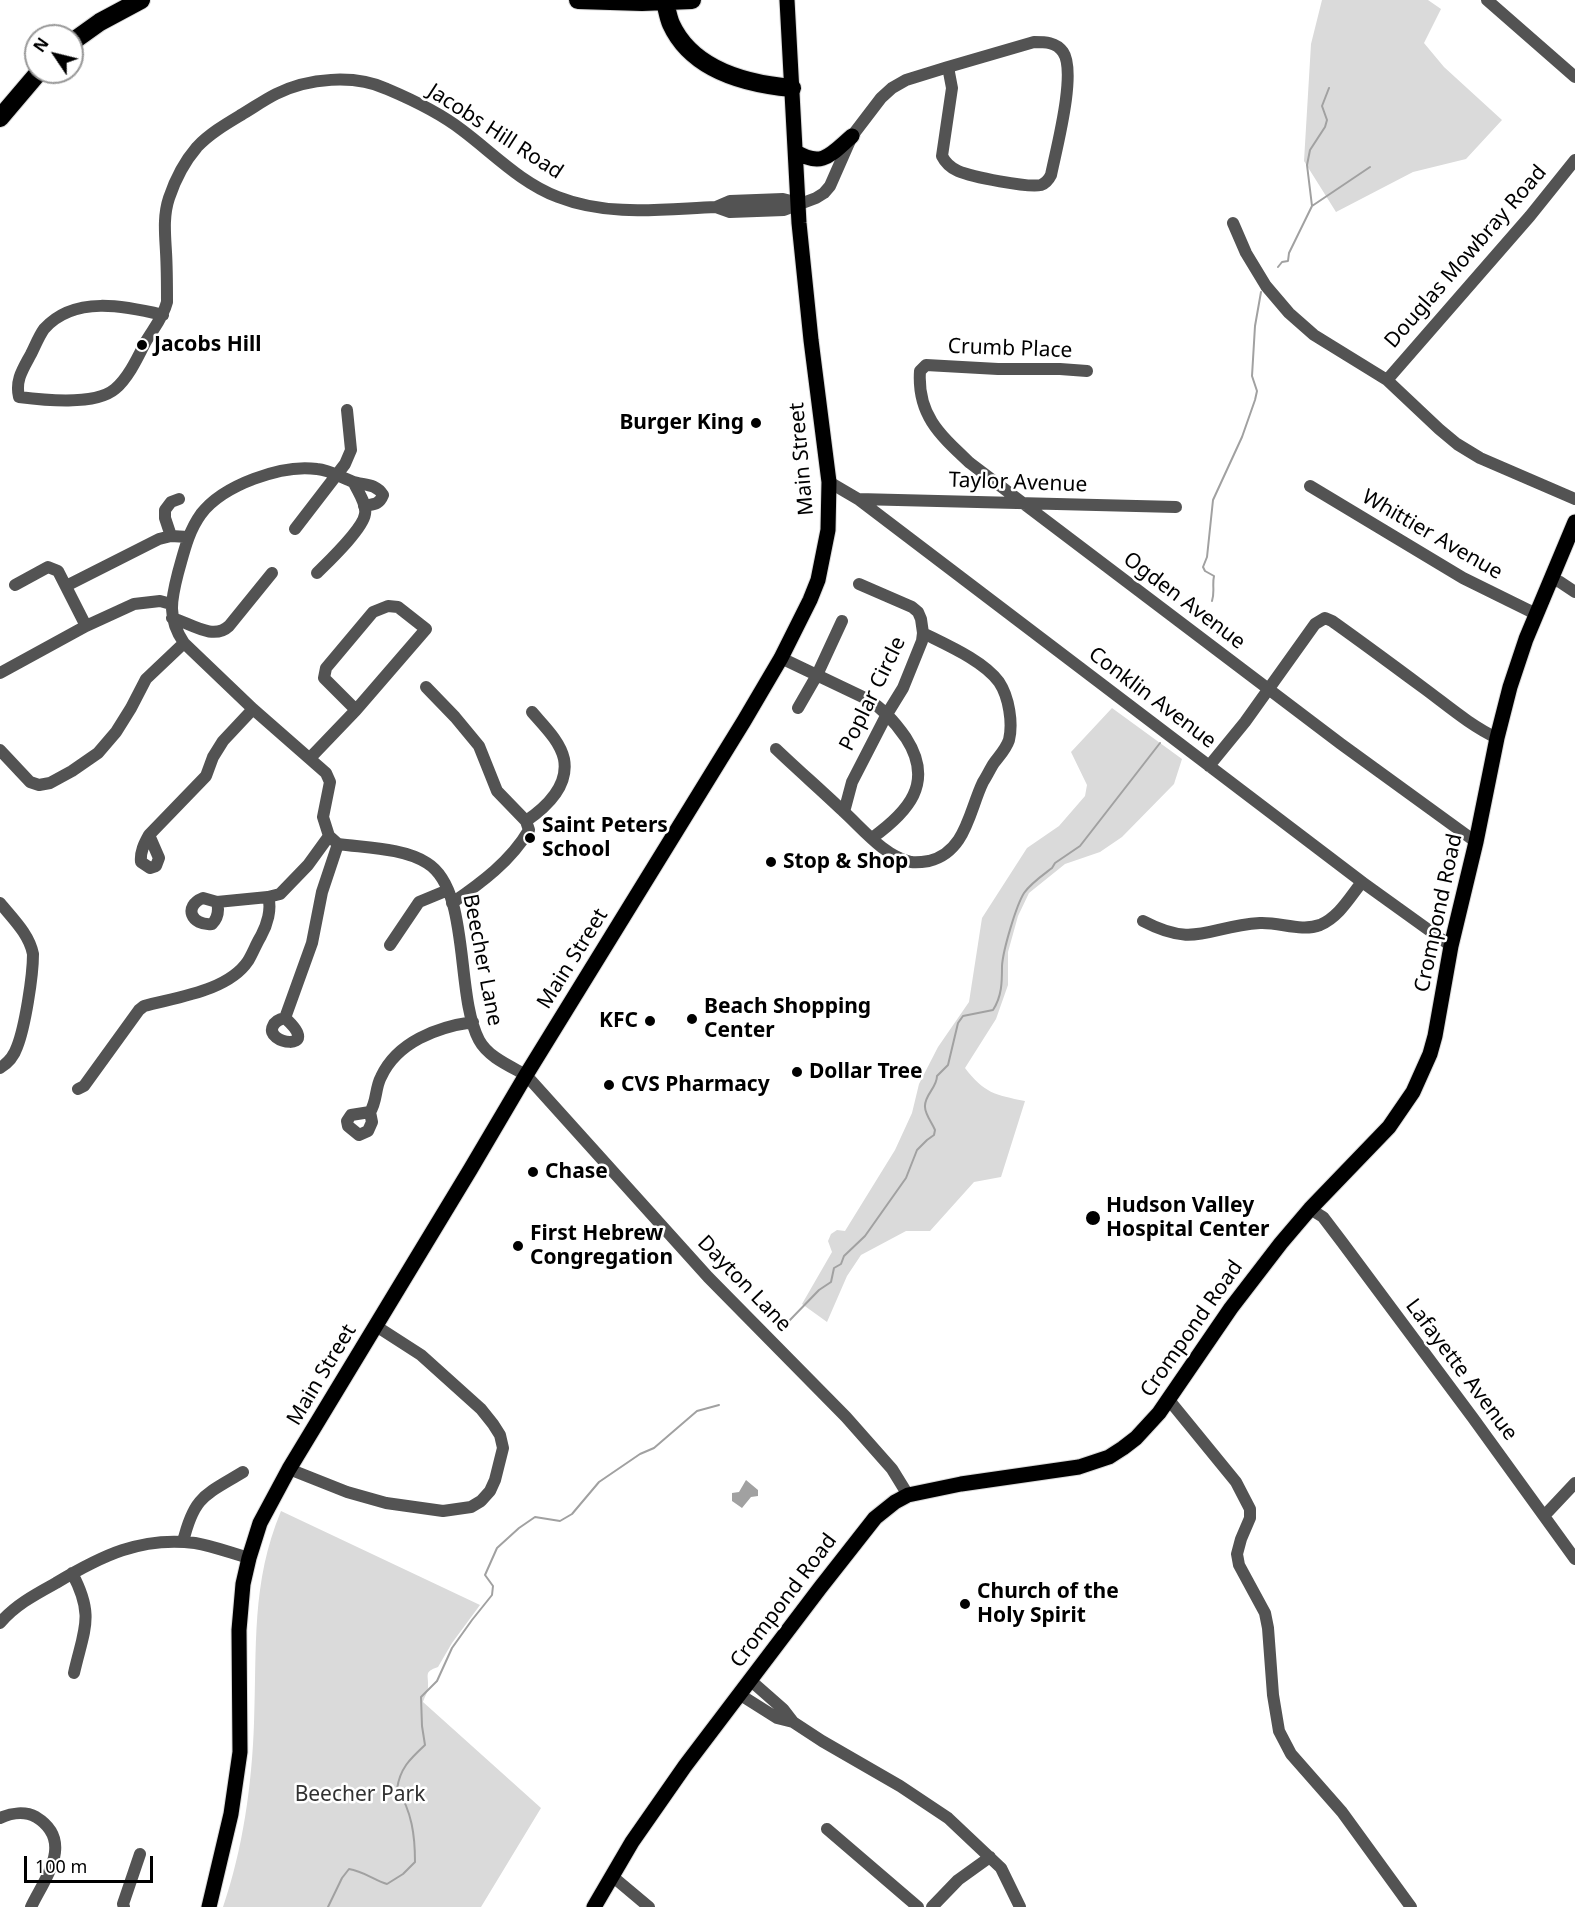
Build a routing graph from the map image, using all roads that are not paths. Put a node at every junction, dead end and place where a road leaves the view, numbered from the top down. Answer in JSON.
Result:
{"nodes":[{"id":1,"x":115,"y":0,"type":"edge"},
{"id":2,"x":141,"y":0,"type":"edge"},
{"id":3,"x":578,"y":0,"type":"edge"},
{"id":4,"x":692,"y":0,"type":"edge"},
{"id":5,"x":787,"y":0,"type":"edge"},
{"id":6,"x":1487,"y":0,"type":"edge"},
{"id":7,"x":665,"y":2,"type":"junction"},
{"id":8,"x":76,"y":24,"type":"edge"},
{"id":9,"x":84,"y":33,"type":"edge"},
{"id":10,"x":948,"y":67,"type":"junction"},
{"id":11,"x":24,"y":72,"type":"edge"},
{"id":12,"x":1575,"y":77,"type":"edge"},
{"id":13,"x":29,"y":84,"type":"edge"},
{"id":14,"x":792,"y":88,"type":"junction"},
{"id":15,"x":0,"y":99,"type":"edge"},
{"id":16,"x":0,"y":118,"type":"edge"},
{"id":17,"x":852,"y":136,"type":"junction"},
{"id":18,"x":795,"y":152,"type":"junction"},
{"id":19,"x":1575,"y":160,"type":"edge"},
{"id":20,"x":799,"y":203,"type":"junction"},
{"id":21,"x":1233,"y":223,"type":"dead end"},
{"id":22,"x":164,"y":315,"type":"junction"},
{"id":23,"x":933,"y":365,"type":"joint"},
{"id":24,"x":1087,"y":371,"type":"dead end"},
{"id":25,"x":1387,"y":380,"type":"junction"},
{"id":26,"x":347,"y":410,"type":"dead end"},
{"id":27,"x":336,"y":474,"type":"junction"},
{"id":28,"x":829,"y":482,"type":"junction"},
{"id":29,"x":354,"y":483,"type":"junction"},
{"id":30,"x":1310,"y":486,"type":"dead end"},
{"id":31,"x":858,"y":498,"type":"junction"},
{"id":32,"x":179,"y":499,"type":"dead end"},
{"id":33,"x":1575,"y":500,"type":"edge"},
{"id":34,"x":1021,"y":503,"type":"junction"},
{"id":35,"x":364,"y":506,"type":"junction"},
{"id":36,"x":1176,"y":507,"type":"dead end"},
{"id":37,"x":1575,"y":522,"type":"edge"},
{"id":38,"x":295,"y":529,"type":"dead end"},
{"id":39,"x":171,"y":536,"type":"junction"},
{"id":40,"x":188,"y":537,"type":"junction"},
{"id":41,"x":272,"y":573,"type":"dead end"},
{"id":42,"x":317,"y":573,"type":"dead end"},
{"id":43,"x":1551,"y":579,"type":"junction"},
{"id":44,"x":859,"y":584,"type":"dead end"},
{"id":45,"x":15,"y":585,"type":"dead end"},
{"id":46,"x":66,"y":586,"type":"junction"},
{"id":47,"x":1575,"y":592,"type":"edge"},
{"id":48,"x":171,"y":604,"type":"junction"},
{"id":49,"x":1536,"y":614,"type":"junction"},
{"id":50,"x":172,"y":618,"type":"junction"},
{"id":51,"x":842,"y":621,"type":"dead end"},
{"id":52,"x":86,"y":626,"type":"junction"},
{"id":53,"x":923,"y":633,"type":"junction"},
{"id":54,"x":184,"y":643,"type":"junction"},
{"id":55,"x":781,"y":658,"type":"junction"},
{"id":56,"x":0,"y":673,"type":"edge"},
{"id":57,"x":817,"y":675,"type":"junction"},
{"id":58,"x":426,"y":687,"type":"dead end"},
{"id":59,"x":1269,"y":688,"type":"junction"},
{"id":60,"x":798,"y":708,"type":"dead end"},
{"id":61,"x":253,"y":709,"type":"junction"},
{"id":62,"x":356,"y":710,"type":"junction"},
{"id":63,"x":532,"y":712,"type":"dead end"},
{"id":64,"x":887,"y":714,"type":"junction"},
{"id":65,"x":1497,"y":738,"type":"junction"},
{"id":66,"x":776,"y":749,"type":"dead end"},
{"id":67,"x":0,"y":750,"type":"edge"},
{"id":68,"x":310,"y":758,"type":"junction"},
{"id":69,"x":1209,"y":766,"type":"junction"},
{"id":70,"x":844,"y":812,"type":"junction"},
{"id":71,"x":526,"y":821,"type":"junction"},
{"id":72,"x":149,"y":835,"type":"dead end"},
{"id":73,"x":872,"y":838,"type":"junction"},
{"id":74,"x":334,"y":840,"type":"junction"},
{"id":75,"x":1476,"y":842,"type":"junction"},
{"id":76,"x":1362,"y":882,"type":"junction"},
{"id":77,"x":448,"y":890,"type":"junction"},
{"id":78,"x":268,"y":897,"type":"junction"},
{"id":79,"x":217,"y":902,"type":"dead end"},
{"id":80,"x":0,"y":903,"type":"edge"},
{"id":81,"x":452,"y":903,"type":"junction"},
{"id":82,"x":1143,"y":921,"type":"dead end"},
{"id":83,"x":390,"y":945,"type":"dead end"},
{"id":84,"x":1451,"y":946,"type":"junction"},
{"id":85,"x":285,"y":1018,"type":"dead end"},
{"id":86,"x":473,"y":1022,"type":"junction"},
{"id":87,"x":0,"y":1068,"type":"edge"},
{"id":88,"x":526,"y":1075,"type":"junction"},
{"id":89,"x":78,"y":1089,"type":"dead end"},
{"id":90,"x":370,"y":1112,"type":"dead end"},
{"id":91,"x":1310,"y":1209,"type":"junction"},
{"id":92,"x":376,"y":1326,"type":"junction"},
{"id":93,"x":1169,"y":1400,"type":"junction"},
{"id":94,"x":289,"y":1469,"type":"junction"},
{"id":95,"x":243,"y":1472,"type":"dead end"},
{"id":96,"x":1575,"y":1483,"type":"edge"},
{"id":97,"x":908,"y":1495,"type":"junction"},
{"id":98,"x":1544,"y":1516,"type":"junction"},
{"id":99,"x":183,"y":1542,"type":"junction"},
{"id":100,"x":249,"y":1558,"type":"junction"},
{"id":101,"x":1575,"y":1560,"type":"edge"},
{"id":102,"x":72,"y":1573,"type":"junction"},
{"id":103,"x":0,"y":1623,"type":"edge"},
{"id":104,"x":74,"y":1673,"type":"dead end"},
{"id":105,"x":750,"y":1680,"type":"junction"},
{"id":106,"x":739,"y":1694,"type":"junction"},
{"id":107,"x":793,"y":1722,"type":"junction"},
{"id":108,"x":0,"y":1818,"type":"edge"},
{"id":109,"x":827,"y":1829,"type":"dead end"},
{"id":110,"x":140,"y":1854,"type":"dead end"},
{"id":111,"x":990,"y":1857,"type":"junction"},
{"id":112,"x":612,"y":1876,"type":"junction"},
{"id":113,"x":31,"y":1907,"type":"edge"},
{"id":114,"x":124,"y":1907,"type":"edge"},
{"id":115,"x":209,"y":1907,"type":"edge"},
{"id":116,"x":594,"y":1907,"type":"edge"},
{"id":117,"x":649,"y":1907,"type":"edge"},
{"id":118,"x":918,"y":1907,"type":"edge"},
{"id":119,"x":932,"y":1907,"type":"edge"},
{"id":120,"x":1020,"y":1907,"type":"edge"},
{"id":121,"x":1411,"y":1907,"type":"edge"}],
"edges":[{"from":1,"to":8,"type":"highway"},
{"from":2,"to":9,"type":"highway"},
{"from":3,"to":7,"type":"highway"},
{"from":4,"to":7,"type":"highway"},
{"from":5,"to":14,"type":"main road","name":"Main Street"},
{"from":6,"to":12,"type":"street"},
{"from":7,"to":14,"type":"highway"},
{"from":10,"to":10,"type":"street"},
{"from":10,"to":17,"type":"street","name":"Jacobs Hill Road"},
{"from":11,"to":15,"type":"highway"},
{"from":13,"to":16,"type":"highway"},
{"from":14,"to":18,"type":"main road","name":"Main Street"},
{"from":17,"to":18,"type":"main road"},
{"from":17,"to":20,"type":"street","name":"Jacobs Hill Road"},
{"from":18,"to":20,"type":"main road","name":"Main Street"},
{"from":19,"to":25,"type":"street","name":"Douglas Mowbray Road"},
{"from":20,"to":22,"type":"street","name":"Jacobs Hill Road"},
{"from":20,"to":28,"type":"main road","name":"Main Street"},
{"from":21,"to":25,"type":"street"},
{"from":22,"to":22,"type":"street","name":"Jacobs Hill Road"},
{"from":23,"to":24,"type":"street","name":"Crumb Place"},
{"from":23,"to":34,"type":"street","name":"Ogden Avenue"},
{"from":25,"to":33,"type":"street"},
{"from":26,"to":27,"type":"street"},
{"from":27,"to":29,"type":"street"},
{"from":27,"to":38,"type":"street"},
{"from":27,"to":40,"type":"street"},
{"from":28,"to":31,"type":"street","name":"Conklin Avenue"},
{"from":28,"to":55,"type":"main road","name":"Main Street"},
{"from":29,"to":35,"type":"street"},
{"from":29,"to":35,"type":"street"},
{"from":30,"to":49,"type":"street","name":"Whittier Avenue"},
{"from":31,"to":34,"type":"street","name":"Taylor Avenue"},
{"from":31,"to":69,"type":"street","name":"Conklin Avenue"},
{"from":32,"to":39,"type":"street"},
{"from":34,"to":36,"type":"street","name":"Taylor Avenue"},
{"from":34,"to":59,"type":"street","name":"Ogden Avenue"},
{"from":35,"to":42,"type":"street"},
{"from":37,"to":43,"type":"main road","name":"Crompond Road"},
{"from":39,"to":40,"type":"street"},
{"from":39,"to":46,"type":"street"},
{"from":40,"to":48,"type":"street"},
{"from":41,"to":50,"type":"street"},
{"from":43,"to":47,"type":"street"},
{"from":43,"to":49,"type":"main road","name":"Crompond Road"},
{"from":44,"to":53,"type":"street"},
{"from":45,"to":46,"type":"street"},
{"from":46,"to":52,"type":"street"},
{"from":48,"to":50,"type":"street"},
{"from":48,"to":52,"type":"street"},
{"from":49,"to":65,"type":"main road","name":"Crompond Road"},
{"from":50,"to":54,"type":"street"},
{"from":51,"to":57,"type":"street"},
{"from":52,"to":56,"type":"street"},
{"from":53,"to":64,"type":"street","name":"Poplar Circle"},
{"from":53,"to":73,"type":"street","name":"Poplar Circle"},
{"from":54,"to":61,"type":"street"},
{"from":54,"to":67,"type":"street"},
{"from":55,"to":57,"type":"street"},
{"from":55,"to":88,"type":"main road","name":"Main Street"},
{"from":57,"to":60,"type":"street"},
{"from":57,"to":64,"type":"street"},
{"from":58,"to":71,"type":"street"},
{"from":59,"to":65,"type":"street"},
{"from":59,"to":69,"type":"street"},
{"from":59,"to":75,"type":"street","name":"Ogden Avenue"},
{"from":61,"to":68,"type":"street"},
{"from":61,"to":72,"type":"street"},
{"from":62,"to":62,"type":"street"},
{"from":62,"to":68,"type":"street"},
{"from":63,"to":71,"type":"street"},
{"from":64,"to":70,"type":"street","name":"Poplar Circle"},
{"from":64,"to":73,"type":"street"},
{"from":65,"to":75,"type":"main road","name":"Crompond Road"},
{"from":66,"to":70,"type":"street","name":"Poplar Circle"},
{"from":68,"to":74,"type":"street"},
{"from":69,"to":76,"type":"street","name":"Conklin Avenue"},
{"from":70,"to":73,"type":"street","name":"Poplar Circle"},
{"from":71,"to":81,"type":"street"},
{"from":74,"to":77,"type":"street","name":"Beecher Lane"},
{"from":74,"to":78,"type":"street"},
{"from":74,"to":85,"type":"street"},
{"from":75,"to":84,"type":"main road","name":"Crompond Road"},
{"from":76,"to":82,"type":"street"},
{"from":76,"to":84,"type":"street","name":"Conklin Avenue"},
{"from":77,"to":81,"type":"street","name":"Beecher Lane"},
{"from":77,"to":83,"type":"street"},
{"from":78,"to":79,"type":"street"},
{"from":78,"to":89,"type":"street"},
{"from":80,"to":87,"type":"street"},
{"from":81,"to":86,"type":"street","name":"Beecher Lane"},
{"from":84,"to":91,"type":"main road","name":"Crompond Road"},
{"from":86,"to":88,"type":"street","name":"Beecher Lane"},
{"from":86,"to":90,"type":"street"},
{"from":88,"to":92,"type":"main road","name":"Main Street"},
{"from":88,"to":97,"type":"street","name":"Dayton Lane"},
{"from":91,"to":93,"type":"main road","name":"Crompond Road"},
{"from":91,"to":98,"type":"street","name":"Lafayette Avenue"},
{"from":92,"to":94,"type":"main road","name":"Main Street"},
{"from":92,"to":94,"type":"street"},
{"from":93,"to":97,"type":"main road","name":"Crompond Road"},
{"from":93,"to":121,"type":"street"},
{"from":94,"to":100,"type":"main road","name":"Main Street"},
{"from":95,"to":99,"type":"street"},
{"from":96,"to":98,"type":"street"},
{"from":97,"to":105,"type":"main road","name":"Crompond Road"},
{"from":98,"to":101,"type":"street","name":"Lafayette Avenue"},
{"from":99,"to":100,"type":"street"},
{"from":99,"to":102,"type":"street"},
{"from":100,"to":115,"type":"main road","name":"Main Street"},
{"from":102,"to":103,"type":"street"},
{"from":102,"to":104,"type":"street"},
{"from":105,"to":106,"type":"main road","name":"Crompond Road"},
{"from":105,"to":107,"type":"street"},
{"from":106,"to":107,"type":"street"},
{"from":106,"to":112,"type":"main road","name":"Crompond Road"},
{"from":107,"to":111,"type":"street"},
{"from":108,"to":113,"type":"street"},
{"from":109,"to":118,"type":"street"},
{"from":110,"to":114,"type":"street"},
{"from":111,"to":119,"type":"street"},
{"from":111,"to":120,"type":"street"},
{"from":112,"to":116,"type":"main road","name":"Crompond Road"},
{"from":112,"to":117,"type":"street"}]}
